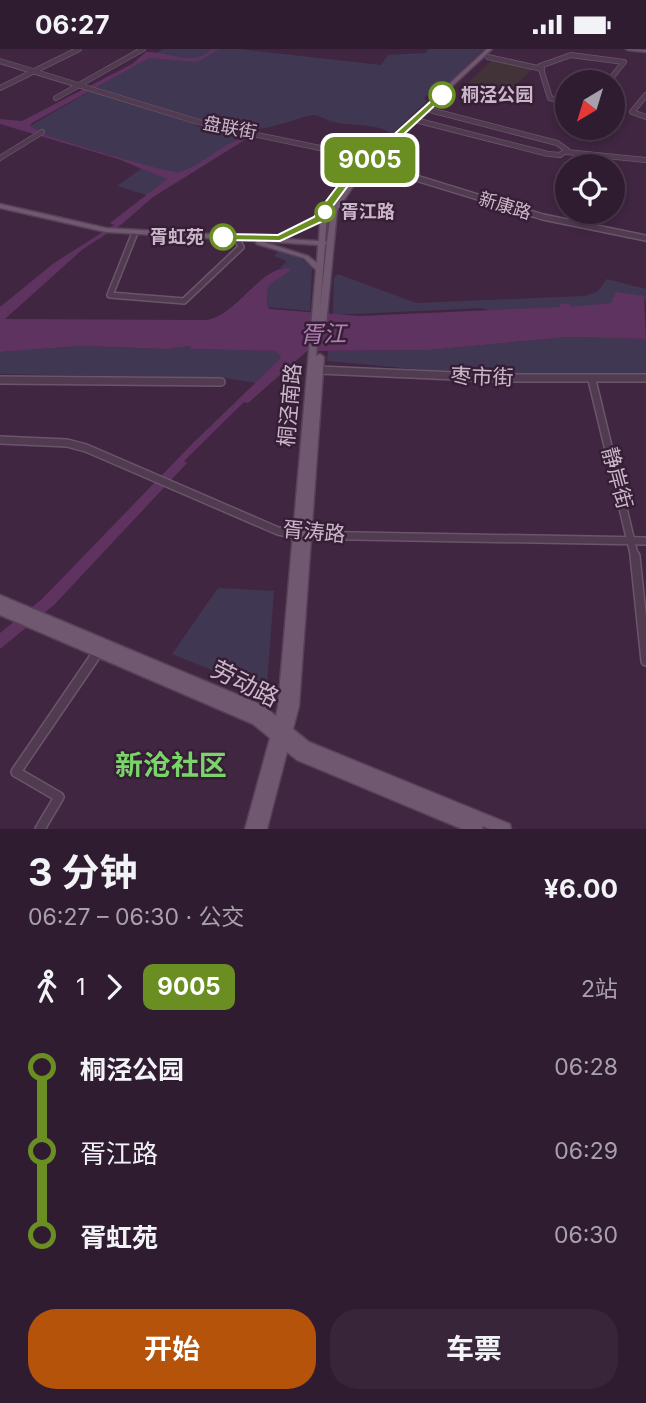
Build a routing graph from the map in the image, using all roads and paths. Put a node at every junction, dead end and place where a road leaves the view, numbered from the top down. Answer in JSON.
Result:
{"nodes":[{"id":1,"x":79,"y":49,"type":"edge"},
{"id":2,"x":143,"y":49,"type":"edge"},
{"id":3,"x":490,"y":49,"type":"edge"},
{"id":4,"x":496,"y":49,"type":"edge"},
{"id":5,"x":608,"y":49,"type":"edge"},
{"id":6,"x":628,"y":49,"type":"edge"},
{"id":7,"x":645,"y":50,"type":"edge"},
{"id":8,"x":488,"y":57,"type":"junction"},
{"id":9,"x":608,"y":58,"type":"junction"},
{"id":10,"x":0,"y":61,"type":"edge"},
{"id":11,"x":542,"y":69,"type":"junction"},
{"id":12,"x":619,"y":70,"type":"edge"},
{"id":13,"x":35,"y":71,"type":"junction"},
{"id":14,"x":81,"y":84,"type":"junction"},
{"id":15,"x":0,"y":88,"type":"edge"},
{"id":16,"x":646,"y":95,"type":"edge"},
{"id":17,"x":56,"y":97,"type":"dead end"},
{"id":18,"x":555,"y":99,"type":"edge"},
{"id":19,"x":429,"y":110,"type":"junction"},
{"id":20,"x":646,"y":117,"type":"edge"},
{"id":21,"x":417,"y":120,"type":"junction"},
{"id":22,"x":42,"y":132,"type":"dead end"},
{"id":23,"x":566,"y":152,"type":"junction"},
{"id":24,"x":0,"y":158,"type":"edge"},
{"id":25,"x":646,"y":160,"type":"edge"},
{"id":26,"x":370,"y":165,"type":"junction"},
{"id":27,"x":0,"y":207,"type":"edge"},
{"id":28,"x":324,"y":215,"type":"junction"},
{"id":29,"x":124,"y":233,"type":"junction"},
{"id":30,"x":134,"y":235,"type":"junction"},
{"id":31,"x":646,"y":238,"type":"edge"},
{"id":32,"x":270,"y":240,"type":"junction"},
{"id":33,"x":239,"y":241,"type":"junction"},
{"id":34,"x":253,"y":242,"type":"junction"},
{"id":35,"x":325,"y":245,"type":"junction"},
{"id":36,"x":320,"y":269,"type":"junction"},
{"id":37,"x":321,"y":309,"type":"junction"},
{"id":38,"x":317,"y":353,"type":"junction"},
{"id":39,"x":319,"y":370,"type":"junction"},
{"id":40,"x":646,"y":378,"type":"edge"},
{"id":41,"x":0,"y":380,"type":"edge"},
{"id":42,"x":592,"y":380,"type":"junction"},
{"id":43,"x":220,"y":382,"type":"dead end"},
{"id":44,"x":0,"y":440,"type":"edge"},
{"id":45,"x":302,"y":535,"type":"junction"},
{"id":46,"x":633,"y":541,"type":"junction"},
{"id":47,"x":646,"y":541,"type":"edge"},
{"id":48,"x":0,"y":600,"type":"edge"},
{"id":49,"x":0,"y":610,"type":"edge"},
{"id":50,"x":22,"y":614,"type":"junction"},
{"id":51,"x":101,"y":647,"type":"junction"},
{"id":52,"x":646,"y":661,"type":"edge"},
{"id":53,"x":283,"y":735,"type":"junction"},
{"id":54,"x":40,"y":829,"type":"edge"},
{"id":55,"x":251,"y":829,"type":"edge"},
{"id":56,"x":261,"y":829,"type":"edge"},
{"id":57,"x":478,"y":829,"type":"edge"},
{"id":58,"x":505,"y":829,"type":"edge"}],
"edges":[{"from":1,"to":13,"type":"street"},
{"from":2,"to":14,"type":"street"},
{"from":3,"to":19,"type":"main road","name":"桐泾南路"},
{"from":4,"to":8,"type":"main road","name":"桐泾南路"},
{"from":5,"to":9,"type":"street"},
{"from":6,"to":7,"type":"main road"},
{"from":8,"to":11,"type":"street"},
{"from":8,"to":19,"type":"main road","name":"桐泾南路"},
{"from":9,"to":11,"type":"street"},
{"from":9,"to":12,"type":"street"},
{"from":10,"to":13,"type":"street","name":"盘联街"},
{"from":11,"to":18,"type":"street"},
{"from":13,"to":14,"type":"street","name":"盘联街"},
{"from":13,"to":15,"type":"street"},
{"from":14,"to":17,"type":"street"},
{"from":14,"to":26,"type":"street","name":"盘联街"},
{"from":16,"to":20,"type":"street"},
{"from":19,"to":21,"type":"main road","name":"桐泾南路"},
{"from":19,"to":23,"type":"street"},
{"from":21,"to":23,"type":"street"},
{"from":21,"to":26,"type":"main road","name":"桐泾南路"},
{"from":22,"to":24,"type":"street"},
{"from":23,"to":25,"type":"street"},
{"from":26,"to":28,"type":"main road","name":"桐泾南路"},
{"from":26,"to":31,"type":"street","name":"新康路"},
{"from":26,"to":35,"type":"main road","name":"桐泾南路"},
{"from":27,"to":29,"type":"main road"},
{"from":28,"to":32,"type":"main road"},
{"from":28,"to":35,"type":"main road","name":"桐泾南路"},
{"from":29,"to":30,"type":"main road"},
{"from":29,"to":32,"type":"main road"},
{"from":30,"to":33,"type":"main road"},
{"from":30,"to":33,"type":"street"},
{"from":32,"to":35,"type":"main road"},
{"from":33,"to":34,"type":"main road"},
{"from":34,"to":35,"type":"main road"},
{"from":34,"to":36,"type":"main road"},
{"from":35,"to":36,"type":"main road","name":"桐泾南路"},
{"from":35,"to":37,"type":"main road","name":"桐泾南路"},
{"from":36,"to":37,"type":"main road","name":"桐泾南路"},
{"from":37,"to":38,"type":"main road","name":"桐泾南路"},
{"from":38,"to":39,"type":"main road","name":"桐泾南路"},
{"from":38,"to":45,"type":"main road","name":"桐泾南路"},
{"from":39,"to":42,"type":"street","name":"枣市街"},
{"from":39,"to":45,"type":"main road","name":"桐泾南路"},
{"from":40,"to":42,"type":"street","name":"枣市街"},
{"from":41,"to":43,"type":"street"},
{"from":42,"to":46,"type":"street","name":"静岸街"},
{"from":44,"to":45,"type":"street","name":"胥涛路"},
{"from":45,"to":46,"type":"street","name":"胥涛路"},
{"from":45,"to":53,"type":"main road","name":"桐泾南路"},
{"from":46,"to":47,"type":"street","name":"胥涛路"},
{"from":46,"to":52,"type":"street","name":"静岸街"},
{"from":48,"to":50,"type":"main road","name":"劳动路"},
{"from":49,"to":50,"type":"main road","name":"劳动路"},
{"from":50,"to":51,"type":"main road","name":"劳动路"},
{"from":51,"to":53,"type":"main road","name":"劳动路"},
{"from":51,"to":54,"type":"street"},
{"from":53,"to":55,"type":"main road","name":"桐泾南路"},
{"from":53,"to":56,"type":"main road","name":"桐泾南路"},
{"from":53,"to":57,"type":"main road","name":"劳动路"},
{"from":53,"to":58,"type":"main road","name":"劳动路"}]}
